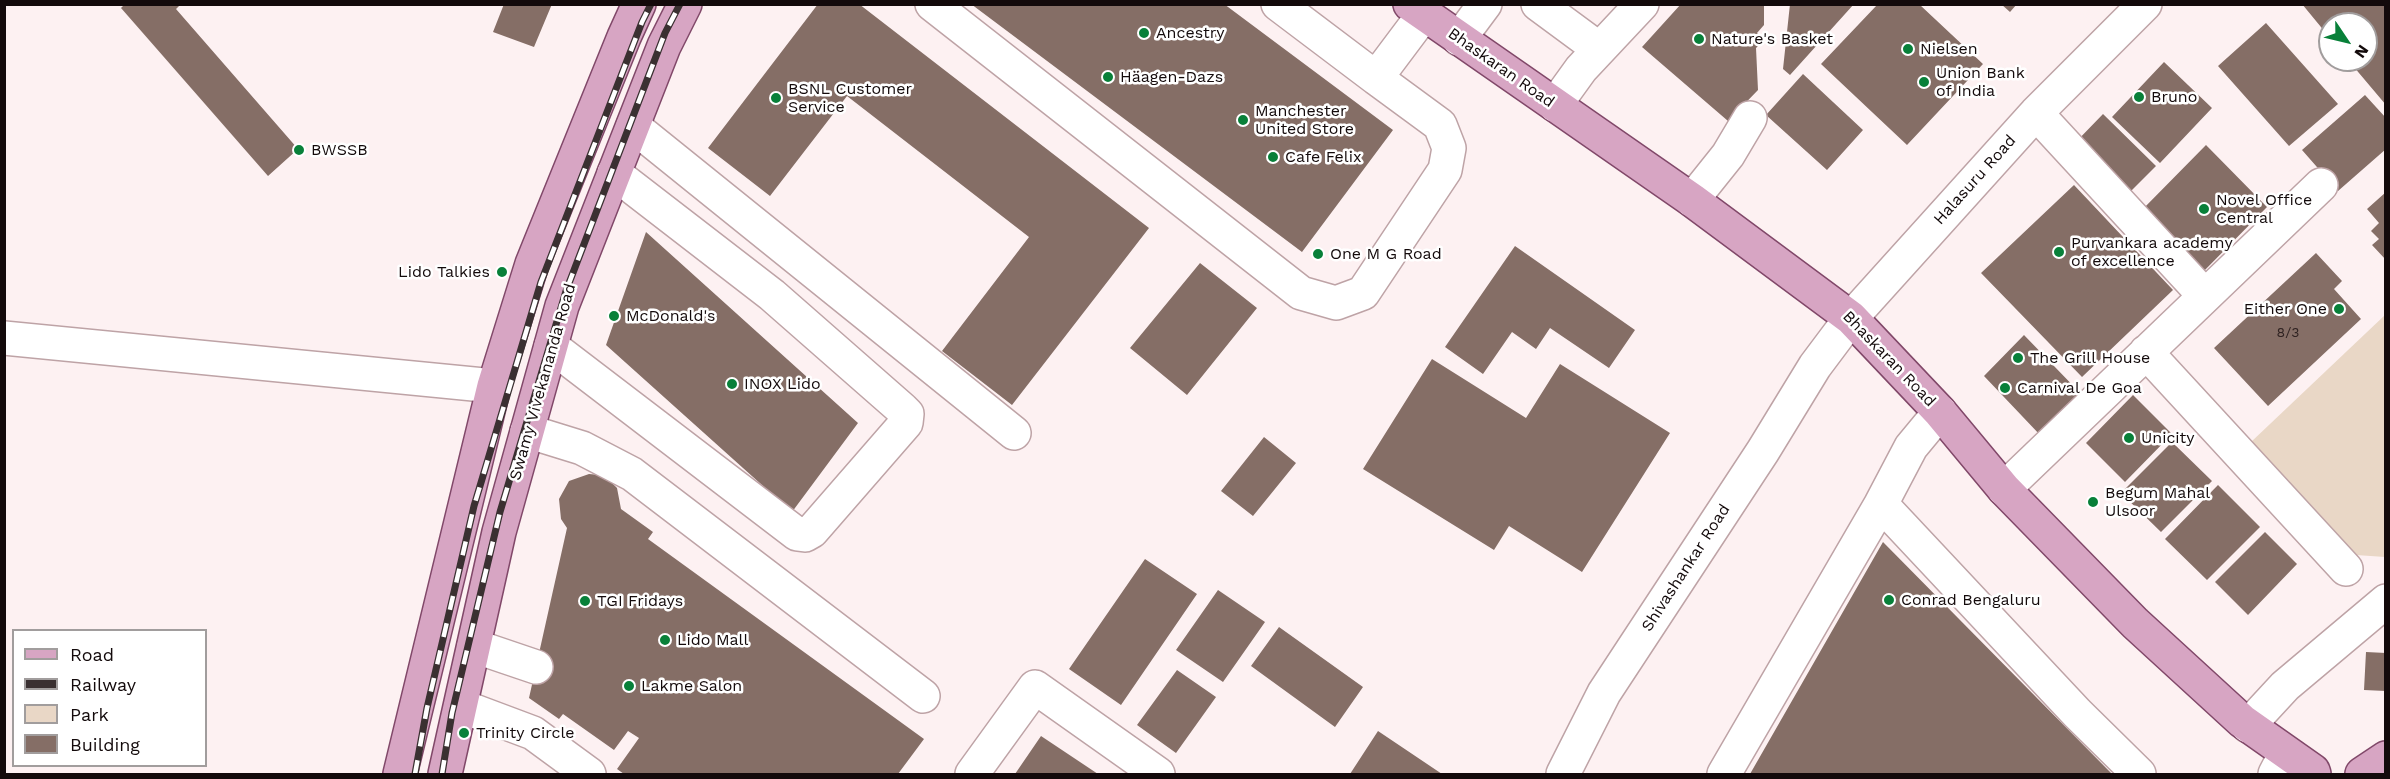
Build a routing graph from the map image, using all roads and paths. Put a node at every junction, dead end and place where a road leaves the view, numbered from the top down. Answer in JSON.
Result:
{"nodes":[{"id":1,"x":639,"y":4,"type":"edge"},
{"id":2,"x":685,"y":4,"type":"edge"},
{"id":3,"x":932,"y":4,"type":"edge"},
{"id":4,"x":1278,"y":4,"type":"edge"},
{"id":5,"x":1485,"y":4,"type":"edge"},
{"id":6,"x":1539,"y":4,"type":"edge"},
{"id":7,"x":1642,"y":4,"type":"edge"},
{"id":8,"x":2145,"y":4,"type":"edge"},
{"id":9,"x":1417,"y":9,"type":"edge"},
{"id":10,"x":1459,"y":39,"type":"junction"},
{"id":11,"x":1593,"y":57,"type":"junction"},
{"id":12,"x":1376,"y":78,"type":"junction"},
{"id":13,"x":1555,"y":105,"type":"junction"},
{"id":14,"x":2036,"y":113,"type":"junction"},
{"id":15,"x":1750,"y":118,"type":"dead end"},
{"id":16,"x":633,"y":126,"type":"junction"},
{"id":17,"x":614,"y":173,"type":"junction"},
{"id":18,"x":2321,"y":185,"type":"dead end"},
{"id":19,"x":1692,"y":200,"type":"junction"},
{"id":20,"x":2205,"y":296,"type":"junction"},
{"id":21,"x":1851,"y":318,"type":"junction"},
{"id":22,"x":4,"y":338,"type":"edge"},
{"id":23,"x":551,"y":346,"type":"junction"},
{"id":24,"x":2146,"y":352,"type":"junction"},
{"id":25,"x":1815,"y":366,"type":"joint"},
{"id":26,"x":494,"y":386,"type":"junction"},
{"id":27,"x":1940,"y":412,"type":"junction"},
{"id":28,"x":527,"y":432,"type":"junction"},
{"id":29,"x":1014,"y":434,"type":"dead end"},
{"id":30,"x":666,"y":435,"type":"junction"},
{"id":31,"x":634,"y":476,"type":"junction"},
{"id":32,"x":2004,"y":489,"type":"junction"},
{"id":33,"x":1881,"y":504,"type":"junction"},
{"id":34,"x":2346,"y":569,"type":"dead end"},
{"id":35,"x":2385,"y":601,"type":"edge"},
{"id":36,"x":474,"y":645,"type":"junction"},
{"id":37,"x":536,"y":668,"type":"dead end"},
{"id":38,"x":923,"y":696,"type":"dead end"},
{"id":39,"x":460,"y":706,"type":"junction"},
{"id":40,"x":2248,"y":726,"type":"junction"},
{"id":41,"x":2385,"y":758,"type":"edge"},
{"id":42,"x":2302,"y":770,"type":"edge"},
{"id":43,"x":400,"y":774,"type":"edge"},
{"id":44,"x":446,"y":774,"type":"edge"},
{"id":45,"x":589,"y":774,"type":"edge"},
{"id":46,"x":972,"y":774,"type":"edge"},
{"id":47,"x":1158,"y":774,"type":"edge"},
{"id":48,"x":1563,"y":774,"type":"edge"},
{"id":49,"x":1724,"y":774,"type":"edge"},
{"id":50,"x":2139,"y":774,"type":"edge"},
{"id":51,"x":2362,"y":774,"type":"edge"}],
"edges":[{"from":1,"to":26,"type":"main road"},
{"from":2,"to":16,"type":"main road","name":"Swamy Vivekananda Road"},
{"from":3,"to":12,"type":"street"},
{"from":4,"to":12,"type":"street"},
{"from":5,"to":10,"type":"street"},
{"from":6,"to":11,"type":"street"},
{"from":7,"to":11,"type":"street"},
{"from":8,"to":14,"type":"street","name":"Halasuru Road"},
{"from":9,"to":10,"type":"main road","name":"Bhaskaran Road"},
{"from":9,"to":12,"type":"street"},
{"from":10,"to":13,"type":"main road","name":"Bhaskaran Road"},
{"from":11,"to":13,"type":"street"},
{"from":13,"to":19,"type":"main road","name":"Bhaskaran Road"},
{"from":14,"to":20,"type":"street"},
{"from":14,"to":21,"type":"street","name":"Halasuru Road"},
{"from":15,"to":19,"type":"street"},
{"from":16,"to":17,"type":"main road","name":"Swamy Vivekananda Road"},
{"from":16,"to":29,"type":"street"},
{"from":17,"to":23,"type":"main road","name":"Swamy Vivekananda Road"},
{"from":17,"to":30,"type":"street"},
{"from":18,"to":20,"type":"street"},
{"from":19,"to":21,"type":"main road","name":"Bhaskaran Road"},
{"from":20,"to":24,"type":"street"},
{"from":21,"to":25,"type":"street","name":"Halasuru Road"},
{"from":21,"to":27,"type":"main road","name":"Bhaskaran Road"},
{"from":22,"to":26,"type":"street"},
{"from":23,"to":28,"type":"main road","name":"Swamy Vivekananda Road"},
{"from":23,"to":30,"type":"street"},
{"from":24,"to":32,"type":"street"},
{"from":24,"to":34,"type":"street"},
{"from":25,"to":48,"type":"street","name":"Shivashankar Road"},
{"from":26,"to":43,"type":"main road"},
{"from":27,"to":32,"type":"main road","name":"Bhaskaran Road"},
{"from":27,"to":33,"type":"street"},
{"from":28,"to":31,"type":"street"},
{"from":28,"to":36,"type":"main road","name":"Swamy Vivekananda Road"},
{"from":30,"to":31,"type":"street"},
{"from":31,"to":38,"type":"street"},
{"from":32,"to":40,"type":"main road","name":"Bhaskaran Road"},
{"from":33,"to":49,"type":"street"},
{"from":33,"to":50,"type":"street"},
{"from":35,"to":40,"type":"street"},
{"from":36,"to":37,"type":"street"},
{"from":36,"to":39,"type":"main road","name":"Swamy Vivekananda Road"},
{"from":39,"to":44,"type":"main road","name":"Swamy Vivekananda Road"},
{"from":39,"to":45,"type":"street"},
{"from":40,"to":42,"type":"main road","name":"Bhaskaran Road"},
{"from":41,"to":51,"type":"main road"},
{"from":46,"to":47,"type":"street"}]}
